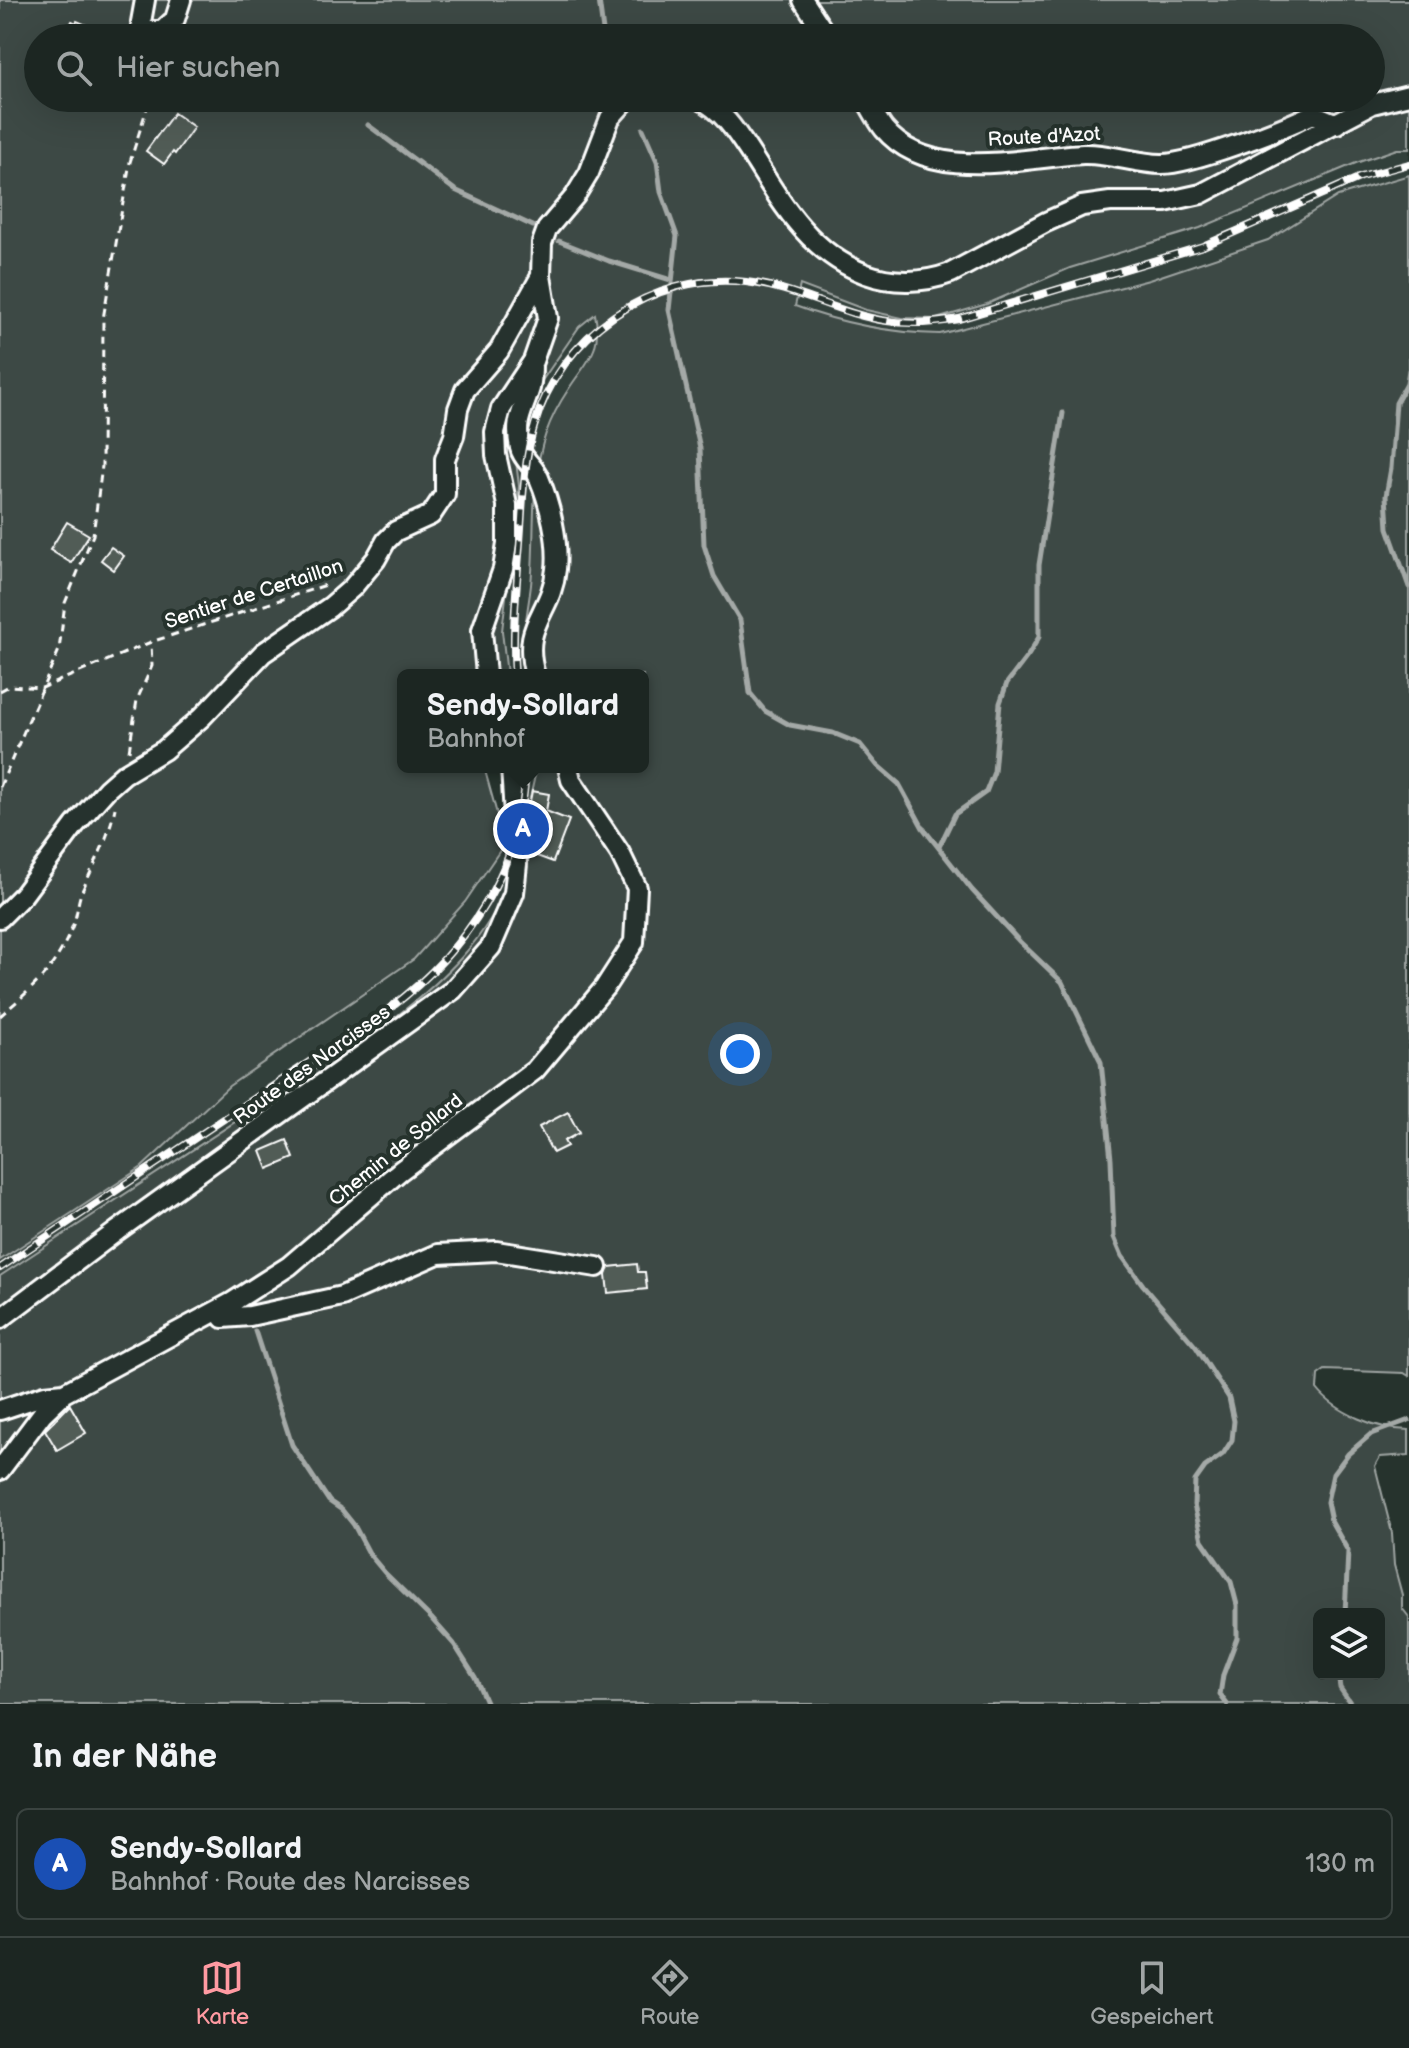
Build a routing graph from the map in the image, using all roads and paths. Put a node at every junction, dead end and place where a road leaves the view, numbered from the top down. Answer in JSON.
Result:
{"nodes":[{"id":1,"x":145,"y":0,"type":"edge"},
{"id":2,"x":181,"y":0,"type":"edge"},
{"id":3,"x":803,"y":0,"type":"edge"},
{"id":4,"x":142,"y":24,"type":"edge"},
{"id":5,"x":170,"y":24,"type":"edge"},
{"id":6,"x":819,"y":24,"type":"edge"},
{"id":7,"x":1409,"y":95,"type":"edge"},
{"id":8,"x":1385,"y":99,"type":"edge"},
{"id":9,"x":146,"y":112,"type":"edge"},
{"id":10,"x":615,"y":112,"type":"edge"},
{"id":11,"x":719,"y":112,"type":"edge"},
{"id":12,"x":874,"y":112,"type":"edge"},
{"id":13,"x":1359,"y":112,"type":"edge"},
{"id":14,"x":1337,"y":124,"type":"junction"},
{"id":15,"x":541,"y":276,"type":"junction"},
{"id":16,"x":533,"y":361,"type":"junction"},
{"id":17,"x":337,"y":581,"type":"dead end"},
{"id":18,"x":151,"y":642,"type":"junction"},
{"id":19,"x":485,"y":669,"type":"edge"},
{"id":20,"x":533,"y":669,"type":"edge"},
{"id":21,"x":42,"y":688,"type":"junction"},
{"id":22,"x":0,"y":691,"type":"edge"},
{"id":23,"x":511,"y":773,"type":"edge"},
{"id":24,"x":569,"y":773,"type":"edge"},
{"id":25,"x":120,"y":777,"type":"junction"},
{"id":26,"x":0,"y":787,"type":"edge"},
{"id":27,"x":0,"y":918,"type":"edge"},
{"id":28,"x":0,"y":1016,"type":"edge"},
{"id":29,"x":597,"y":1267,"type":"dead end"},
{"id":30,"x":218,"y":1310,"type":"junction"},
{"id":31,"x":0,"y":1319,"type":"edge"},
{"id":32,"x":64,"y":1393,"type":"junction"},
{"id":33,"x":0,"y":1410,"type":"edge"},
{"id":34,"x":0,"y":1470,"type":"edge"}],
"edges":[{"from":1,"to":4,"type":"street"},
{"from":2,"to":5,"type":"street"},
{"from":3,"to":6,"type":"street"},
{"from":7,"to":8,"type":"street"},
{"from":9,"to":21,"type":"path"},
{"from":10,"to":15,"type":"street"},
{"from":11,"to":14,"type":"street"},
{"from":12,"to":14,"type":"street","name":"Route d'Azot"},
{"from":13,"to":14,"type":"street"},
{"from":15,"to":16,"type":"street"},
{"from":15,"to":25,"type":"street"},
{"from":16,"to":19,"type":"street"},
{"from":16,"to":20,"type":"street"},
{"from":17,"to":18,"type":"path","name":"Sentier de Certaillon"},
{"from":18,"to":21,"type":"path","name":"Sentier de Certaillon"},
{"from":18,"to":25,"type":"path","name":"Sentier de Certaillon"},
{"from":21,"to":22,"type":"path","name":"Sentier de Certaillon"},
{"from":21,"to":26,"type":"path"},
{"from":23,"to":31,"type":"street","name":"Route des Narcisses"},
{"from":24,"to":30,"type":"street","name":"Chemin de Sollard"},
{"from":25,"to":27,"type":"street"},
{"from":25,"to":28,"type":"path","name":"Sentier de Certaillon"},
{"from":29,"to":30,"type":"street"},
{"from":30,"to":32,"type":"street","name":"Chemin de Sollard"},
{"from":32,"to":33,"type":"street"},
{"from":32,"to":34,"type":"street","name":"Chemin de Sollard"}]}
